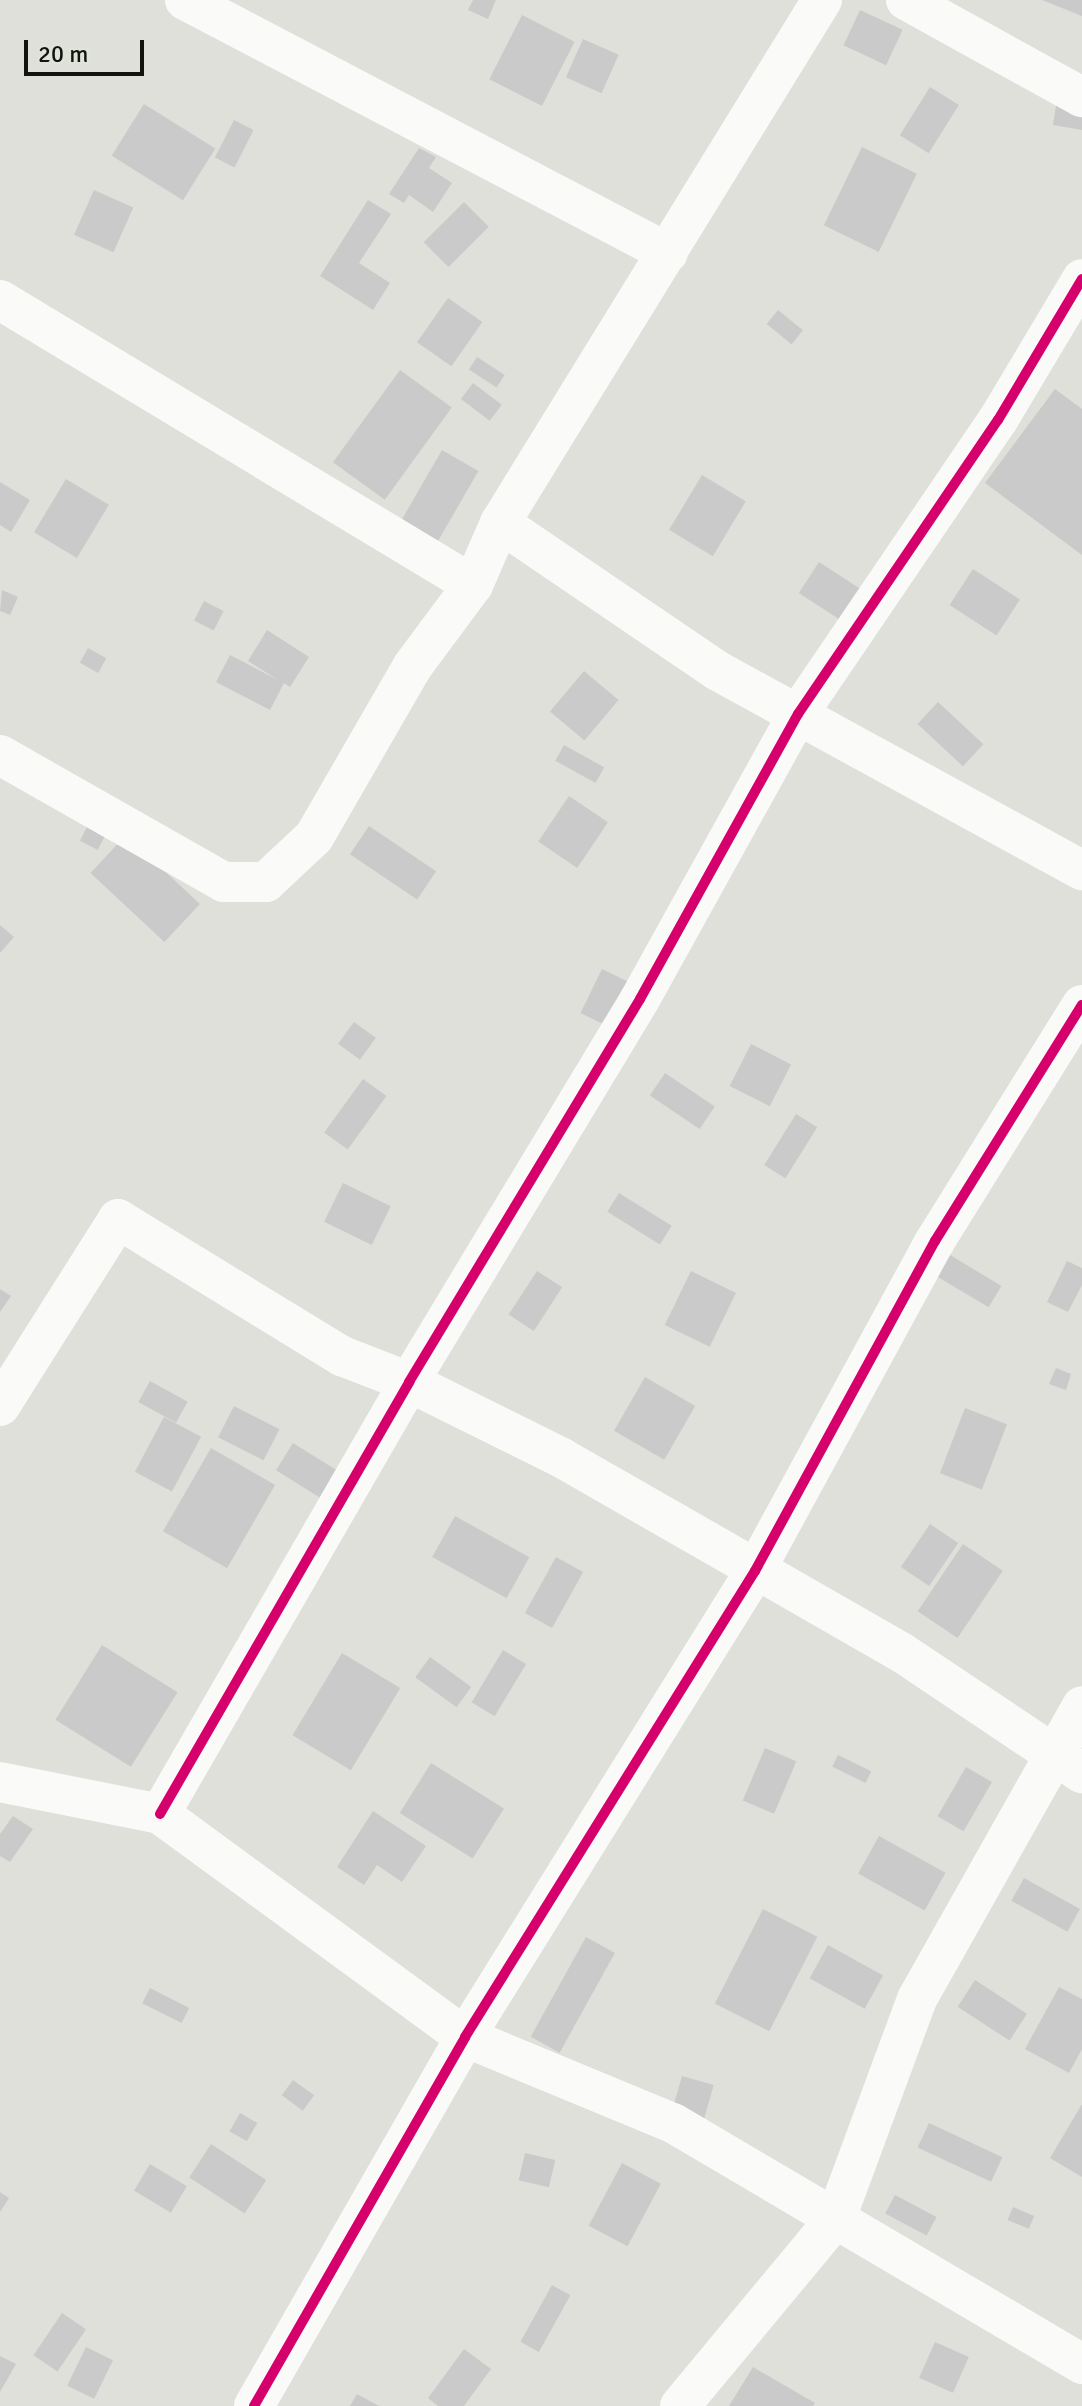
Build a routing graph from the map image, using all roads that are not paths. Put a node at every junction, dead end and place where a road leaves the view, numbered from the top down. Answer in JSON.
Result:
{"nodes":[{"id":1,"x":185,"y":0,"type":"edge"},
{"id":2,"x":822,"y":0,"type":"edge"},
{"id":3,"x":906,"y":0,"type":"edge"},
{"id":4,"x":1082,"y":97,"type":"edge"},
{"id":5,"x":668,"y":253,"type":"junction"},
{"id":6,"x":1082,"y":279,"type":"edge"},
{"id":7,"x":0,"y":300,"type":"edge"},
{"id":8,"x":500,"y":523,"type":"junction"},
{"id":9,"x":473,"y":585,"type":"junction"},
{"id":10,"x":798,"y":714,"type":"junction"},
{"id":11,"x":0,"y":755,"type":"edge"},
{"id":12,"x":1082,"y":870,"type":"edge"},
{"id":13,"x":1082,"y":1005,"type":"edge"},
{"id":14,"x":409,"y":1382,"type":"junction"},
{"id":15,"x":0,"y":1406,"type":"edge"},
{"id":16,"x":755,"y":1571,"type":"junction"},
{"id":17,"x":1082,"y":1706,"type":"edge"},
{"id":18,"x":1069,"y":1763,"type":"edge"},
{"id":19,"x":0,"y":1782,"type":"edge"},
{"id":20,"x":160,"y":1814,"type":"junction"},
{"id":21,"x":465,"y":2037,"type":"junction"},
{"id":22,"x":836,"y":2218,"type":"junction"},
{"id":23,"x":1082,"y":2364,"type":"edge"},
{"id":24,"x":254,"y":2406,"type":"edge"},
{"id":25,"x":680,"y":2406,"type":"edge"}],
"edges":[{"from":1,"to":5,"type":"street"},
{"from":2,"to":5,"type":"street"},
{"from":3,"to":4,"type":"street"},
{"from":5,"to":8,"type":"street"},
{"from":6,"to":10,"type":"street"},
{"from":7,"to":9,"type":"street"},
{"from":8,"to":9,"type":"street"},
{"from":8,"to":10,"type":"street"},
{"from":9,"to":11,"type":"street"},
{"from":10,"to":12,"type":"street"},
{"from":10,"to":14,"type":"street"},
{"from":13,"to":16,"type":"street"},
{"from":14,"to":15,"type":"street"},
{"from":14,"to":16,"type":"street"},
{"from":14,"to":20,"type":"street"},
{"from":16,"to":18,"type":"street"},
{"from":16,"to":21,"type":"street"},
{"from":17,"to":18,"type":"street"},
{"from":18,"to":22,"type":"street"},
{"from":19,"to":20,"type":"street"},
{"from":20,"to":21,"type":"street"},
{"from":21,"to":22,"type":"street"},
{"from":21,"to":24,"type":"street"},
{"from":22,"to":23,"type":"street"},
{"from":22,"to":25,"type":"street"}]}
